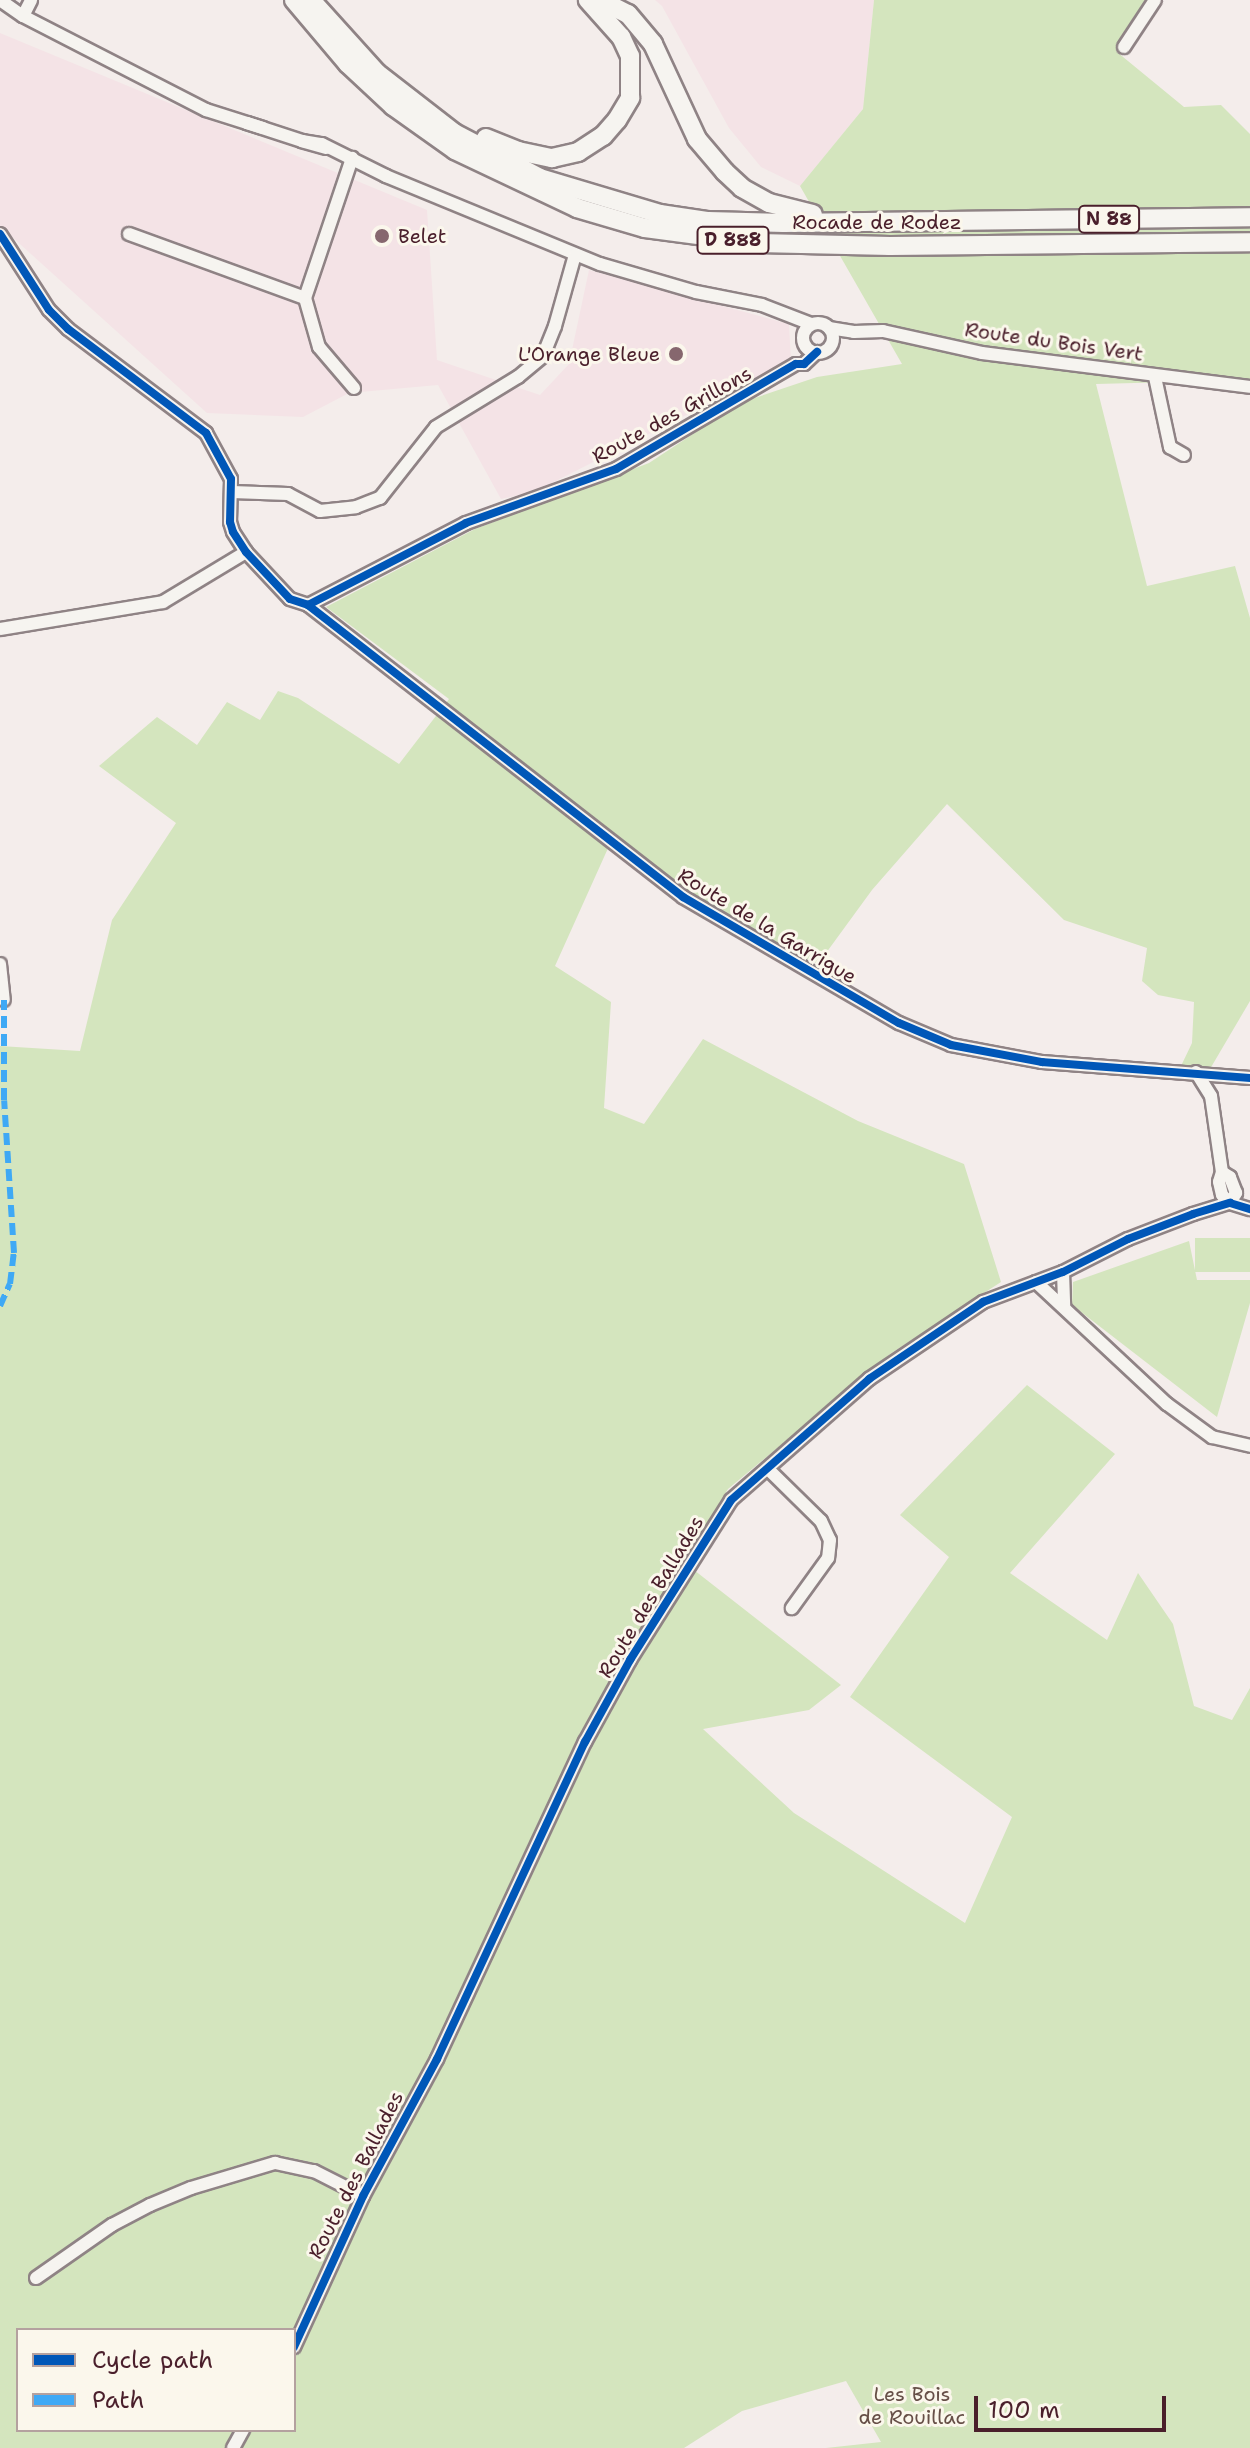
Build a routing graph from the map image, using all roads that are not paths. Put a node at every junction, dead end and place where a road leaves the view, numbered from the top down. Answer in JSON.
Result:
{"nodes":[{"id":1,"x":0,"y":0,"type":"edge"},
{"id":2,"x":31,"y":0,"type":"edge"},
{"id":3,"x":294,"y":0,"type":"edge"},
{"id":4,"x":311,"y":0,"type":"edge"},
{"id":5,"x":320,"y":0,"type":"edge"},
{"id":6,"x":588,"y":0,"type":"edge"},
{"id":7,"x":600,"y":0,"type":"edge"},
{"id":8,"x":1155,"y":0,"type":"edge"},
{"id":9,"x":23,"y":16,"type":"junction"},
{"id":10,"x":1124,"y":47,"type":"dead end"},
{"id":11,"x":352,"y":158,"type":"junction"},
{"id":12,"x":1250,"y":217,"type":"edge"},
{"id":13,"x":968,"y":220,"type":"junction"},
{"id":14,"x":129,"y":234,"type":"dead end"},
{"id":15,"x":1,"y":236,"type":"edge"},
{"id":16,"x":1250,"y":242,"type":"edge"},
{"id":17,"x":575,"y":255,"type":"junction"},
{"id":18,"x":305,"y":298,"type":"junction"},
{"id":19,"x":786,"y":314,"type":"junction"},
{"id":20,"x":811,"y":324,"type":"junction"},
{"id":21,"x":829,"y":328,"type":"junction"},
{"id":22,"x":854,"y":332,"type":"junction"},
{"id":23,"x":804,"y":341,"type":"junction"},
{"id":24,"x":830,"y":346,"type":"junction"},
{"id":25,"x":817,"y":352,"type":"junction"},
{"id":26,"x":796,"y":364,"type":"junction"},
{"id":27,"x":1155,"y":377,"type":"junction"},
{"id":28,"x":1250,"y":387,"type":"edge"},
{"id":29,"x":354,"y":388,"type":"dead end"},
{"id":30,"x":1184,"y":455,"type":"dead end"},
{"id":31,"x":232,"y":492,"type":"junction"},
{"id":32,"x":246,"y":552,"type":"junction"},
{"id":33,"x":308,"y":605,"type":"junction"},
{"id":34,"x":0,"y":629,"type":"edge"},
{"id":35,"x":0,"y":964,"type":"edge"},
{"id":36,"x":4,"y":1000,"type":"dead end"},
{"id":37,"x":1196,"y":1072,"type":"junction"},
{"id":38,"x":1250,"y":1078,"type":"edge"},
{"id":39,"x":1230,"y":1203,"type":"junction"},
{"id":40,"x":1250,"y":1209,"type":"edge"},
{"id":41,"x":1063,"y":1272,"type":"junction"},
{"id":42,"x":1036,"y":1282,"type":"junction"},
{"id":43,"x":1064,"y":1307,"type":"junction"},
{"id":44,"x":1250,"y":1446,"type":"edge"},
{"id":45,"x":768,"y":1469,"type":"junction"},
{"id":46,"x":792,"y":1608,"type":"dead end"},
{"id":47,"x":363,"y":2196,"type":"junction"},
{"id":48,"x":36,"y":2278,"type":"dead end"},
{"id":49,"x":296,"y":2343,"type":"edge"}],
"edges":[{"from":1,"to":9,"type":"street"},
{"from":2,"to":9,"type":"street"},
{"from":3,"to":16,"type":"highway","name":"Rocade de Rodez","number":"D 888"},
{"from":4,"to":13,"type":"highway","name":"Rocade de Rodez","number":"D 888"},
{"from":5,"to":6,"type":"highway"},
{"from":7,"to":13,"type":"highway"},
{"from":8,"to":10,"type":"street"},
{"from":9,"to":11,"type":"street"},
{"from":11,"to":17,"type":"street"},
{"from":11,"to":18,"type":"street"},
{"from":12,"to":13,"type":"highway","name":"Rocade de Rodez","number":"N 88"},
{"from":14,"to":18,"type":"street"},
{"from":15,"to":31,"type":"street"},
{"from":17,"to":19,"type":"street"},
{"from":17,"to":31,"type":"street"},
{"from":18,"to":29,"type":"street"},
{"from":19,"to":20,"type":"street"},
{"from":19,"to":23,"type":"street"},
{"from":20,"to":21,"type":"street"},
{"from":20,"to":23,"type":"street"},
{"from":21,"to":22,"type":"street","name":"Route du Bois Vert"},
{"from":21,"to":24,"type":"street"},
{"from":22,"to":24,"type":"street"},
{"from":22,"to":27,"type":"street","name":"Route du Bois Vert"},
{"from":23,"to":25,"type":"street"},
{"from":23,"to":26,"type":"street"},
{"from":24,"to":25,"type":"street"},
{"from":25,"to":26,"type":"street","name":"Route des Grillons"},
{"from":26,"to":33,"type":"street","name":"Route des Grillons"},
{"from":27,"to":28,"type":"street","name":"Route du Bois Vert"},
{"from":27,"to":30,"type":"street"},
{"from":31,"to":32,"type":"street"},
{"from":32,"to":33,"type":"street"},
{"from":32,"to":34,"type":"street"},
{"from":33,"to":37,"type":"street","name":"Route de la Garrigue"},
{"from":35,"to":36,"type":"street"},
{"from":37,"to":38,"type":"street","name":"Route de la Garrigue"},
{"from":37,"to":39,"type":"street"},
{"from":39,"to":40,"type":"street"},
{"from":39,"to":41,"type":"street","name":"Route des Ballades"},
{"from":41,"to":42,"type":"street","name":"Route des Ballades"},
{"from":41,"to":43,"type":"street"},
{"from":42,"to":43,"type":"street"},
{"from":42,"to":45,"type":"street","name":"Route des Ballades"},
{"from":43,"to":44,"type":"street"},
{"from":45,"to":46,"type":"street"},
{"from":45,"to":47,"type":"street","name":"Route des Ballades"},
{"from":47,"to":48,"type":"street"},
{"from":47,"to":49,"type":"street","name":"Route des Ballades"}]}
